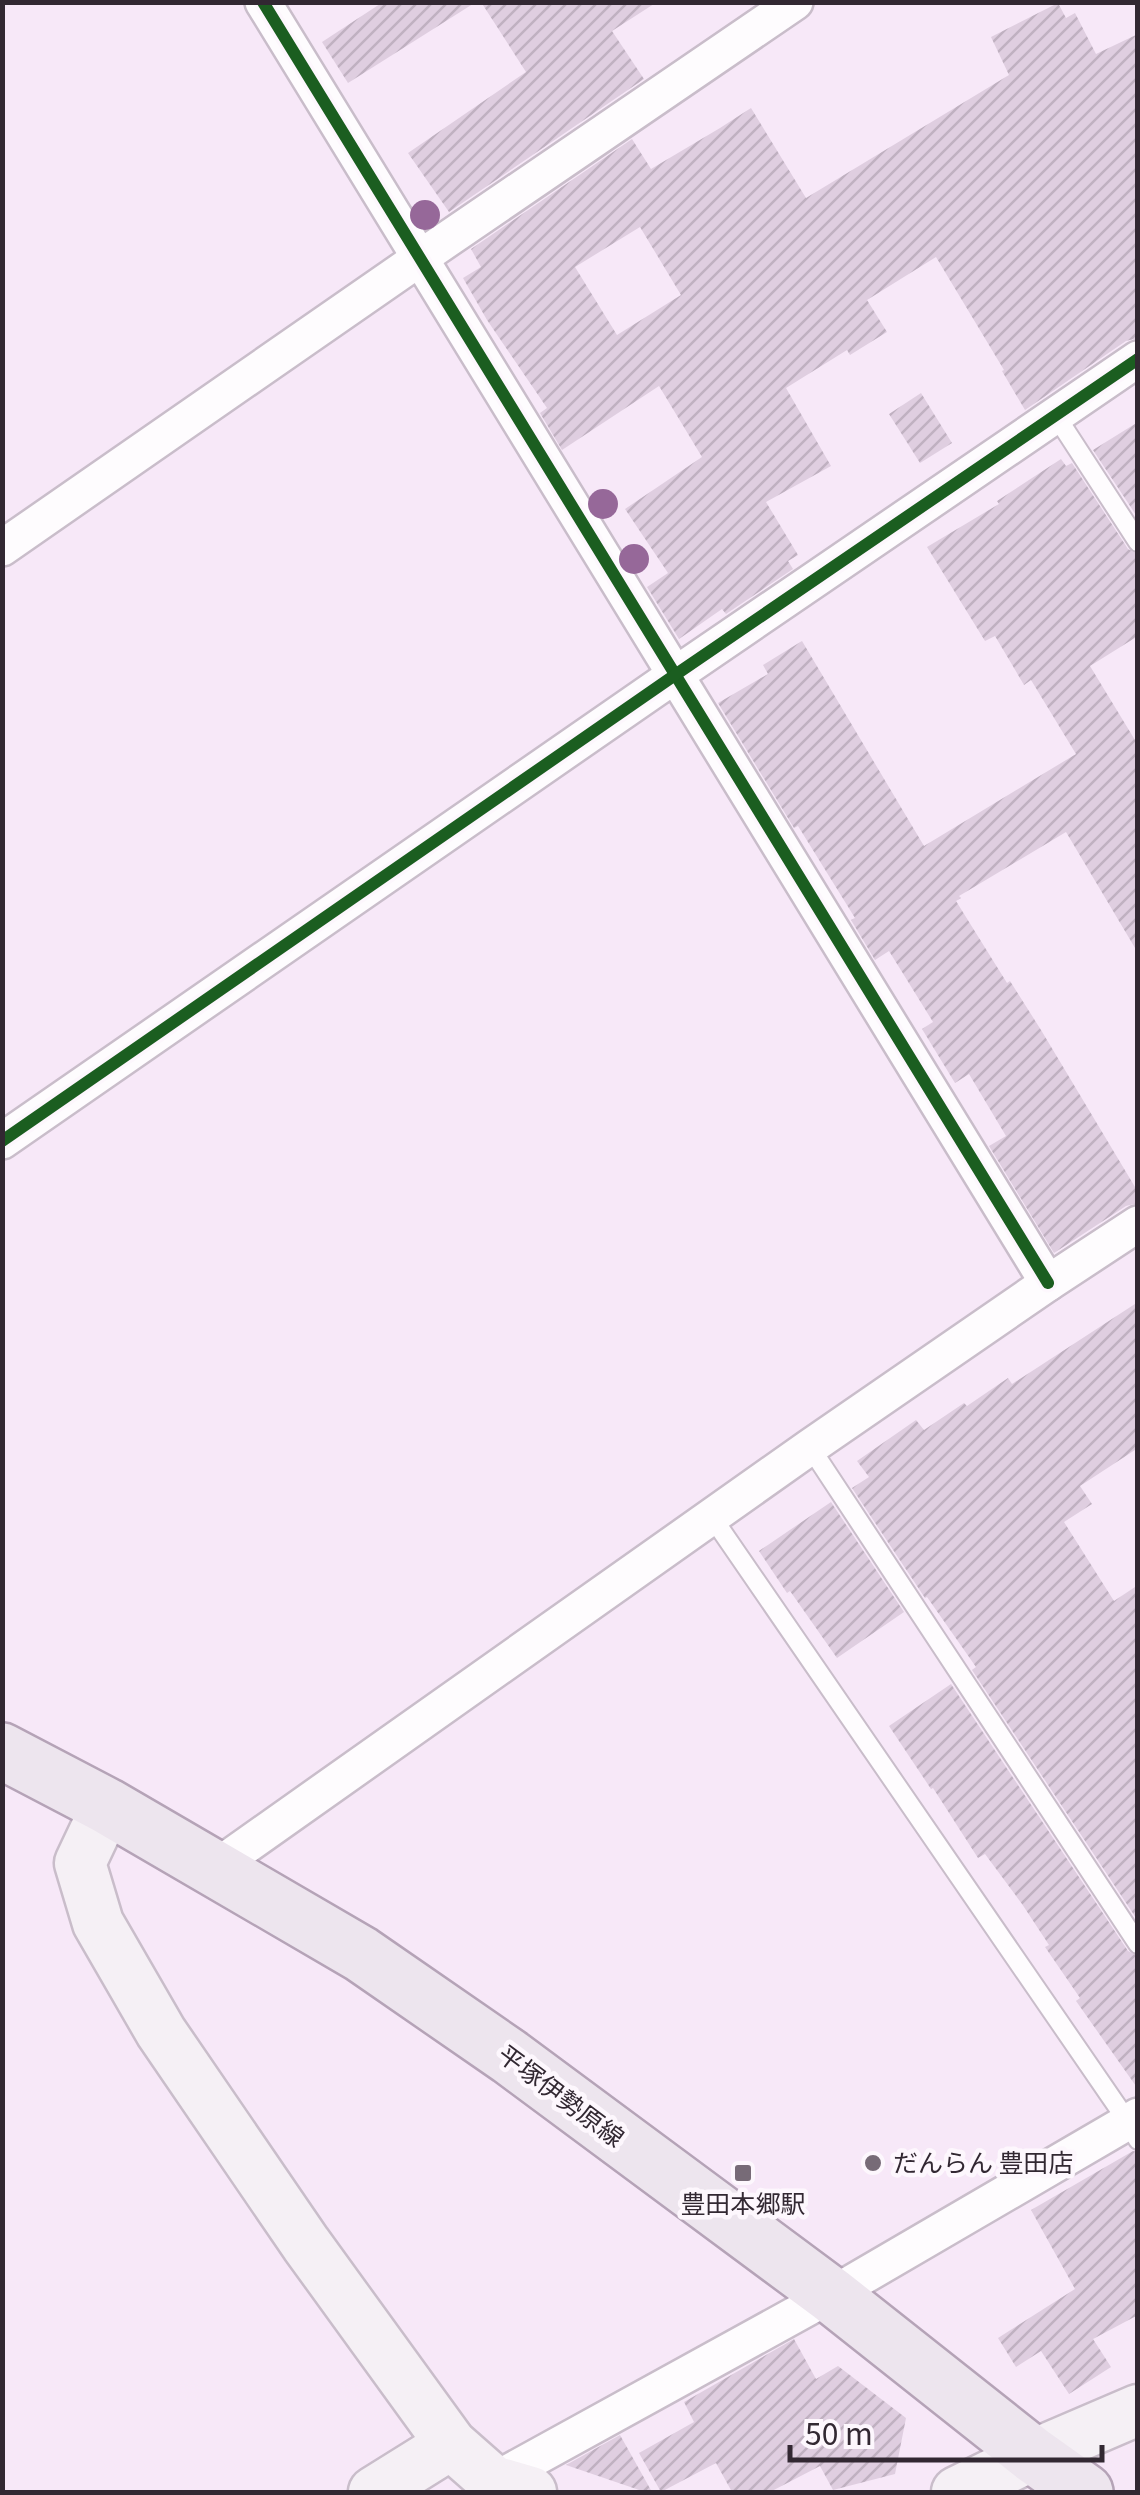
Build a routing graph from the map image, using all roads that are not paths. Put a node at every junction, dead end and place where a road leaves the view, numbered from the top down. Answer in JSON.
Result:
{"nodes":[{"id":1,"x":263,"y":2,"type":"edge"},
{"id":2,"x":795,"y":2,"type":"edge"},
{"id":3,"x":420,"y":258,"type":"junction"},
{"id":4,"x":1138,"y":359,"type":"edge"},
{"id":5,"x":1056,"y":416,"type":"junction"},
{"id":6,"x":1138,"y":542,"type":"edge"},
{"id":7,"x":2,"y":548,"type":"edge"},
{"id":8,"x":675,"y":675,"type":"junction"},
{"id":9,"x":2,"y":1140,"type":"edge"},
{"id":10,"x":1138,"y":1224,"type":"edge"},
{"id":11,"x":1048,"y":1283,"type":"junction"},
{"id":12,"x":810,"y":1448,"type":"junction"},
{"id":13,"x":712,"y":1518,"type":"junction"},
{"id":14,"x":2,"y":1751,"type":"edge"},
{"id":15,"x":107,"y":1806,"type":"junction"},
{"id":16,"x":216,"y":1867,"type":"junction"},
{"id":17,"x":1138,"y":1944,"type":"edge"},
{"id":18,"x":1134,"y":2126,"type":"edge"},
{"id":19,"x":831,"y":2295,"type":"junction"},
{"id":20,"x":1138,"y":2410,"type":"edge"},
{"id":21,"x":451,"y":2444,"type":"junction"},
{"id":22,"x":1033,"y":2455,"type":"junction"},
{"id":23,"x":506,"y":2489,"type":"edge"},
{"id":24,"x":374,"y":2492,"type":"edge"},
{"id":25,"x":957,"y":2492,"type":"edge"},
{"id":26,"x":1084,"y":2492,"type":"edge"}],
"edges":[{"from":1,"to":3,"type":"street"},
{"from":2,"to":3,"type":"street"},
{"from":3,"to":7,"type":"street"},
{"from":3,"to":8,"type":"street"},
{"from":4,"to":5,"type":"street"},
{"from":5,"to":6,"type":"lane"},
{"from":5,"to":8,"type":"street"},
{"from":8,"to":9,"type":"street"},
{"from":8,"to":11,"type":"street"},
{"from":10,"to":11,"type":"street"},
{"from":11,"to":12,"type":"street"},
{"from":12,"to":13,"type":"street"},
{"from":12,"to":17,"type":"lane"},
{"from":13,"to":16,"type":"street"},
{"from":13,"to":18,"type":"lane"},
{"from":14,"to":15,"type":"main road","name":"平塚伊勢原線"},
{"from":15,"to":16,"type":"main road","name":"平塚伊勢原線"},
{"from":15,"to":21,"type":"street"},
{"from":16,"to":19,"type":"main road","name":"平塚伊勢原線"},
{"from":18,"to":19,"type":"street"},
{"from":19,"to":22,"type":"main road","name":"平塚伊勢原線"},
{"from":19,"to":23,"type":"street"},
{"from":20,"to":22,"type":"street"},
{"from":21,"to":23,"type":"street"},
{"from":21,"to":24,"type":"street"},
{"from":22,"to":25,"type":"street"},
{"from":22,"to":26,"type":"main road","name":"平塚伊勢原線"}]}
